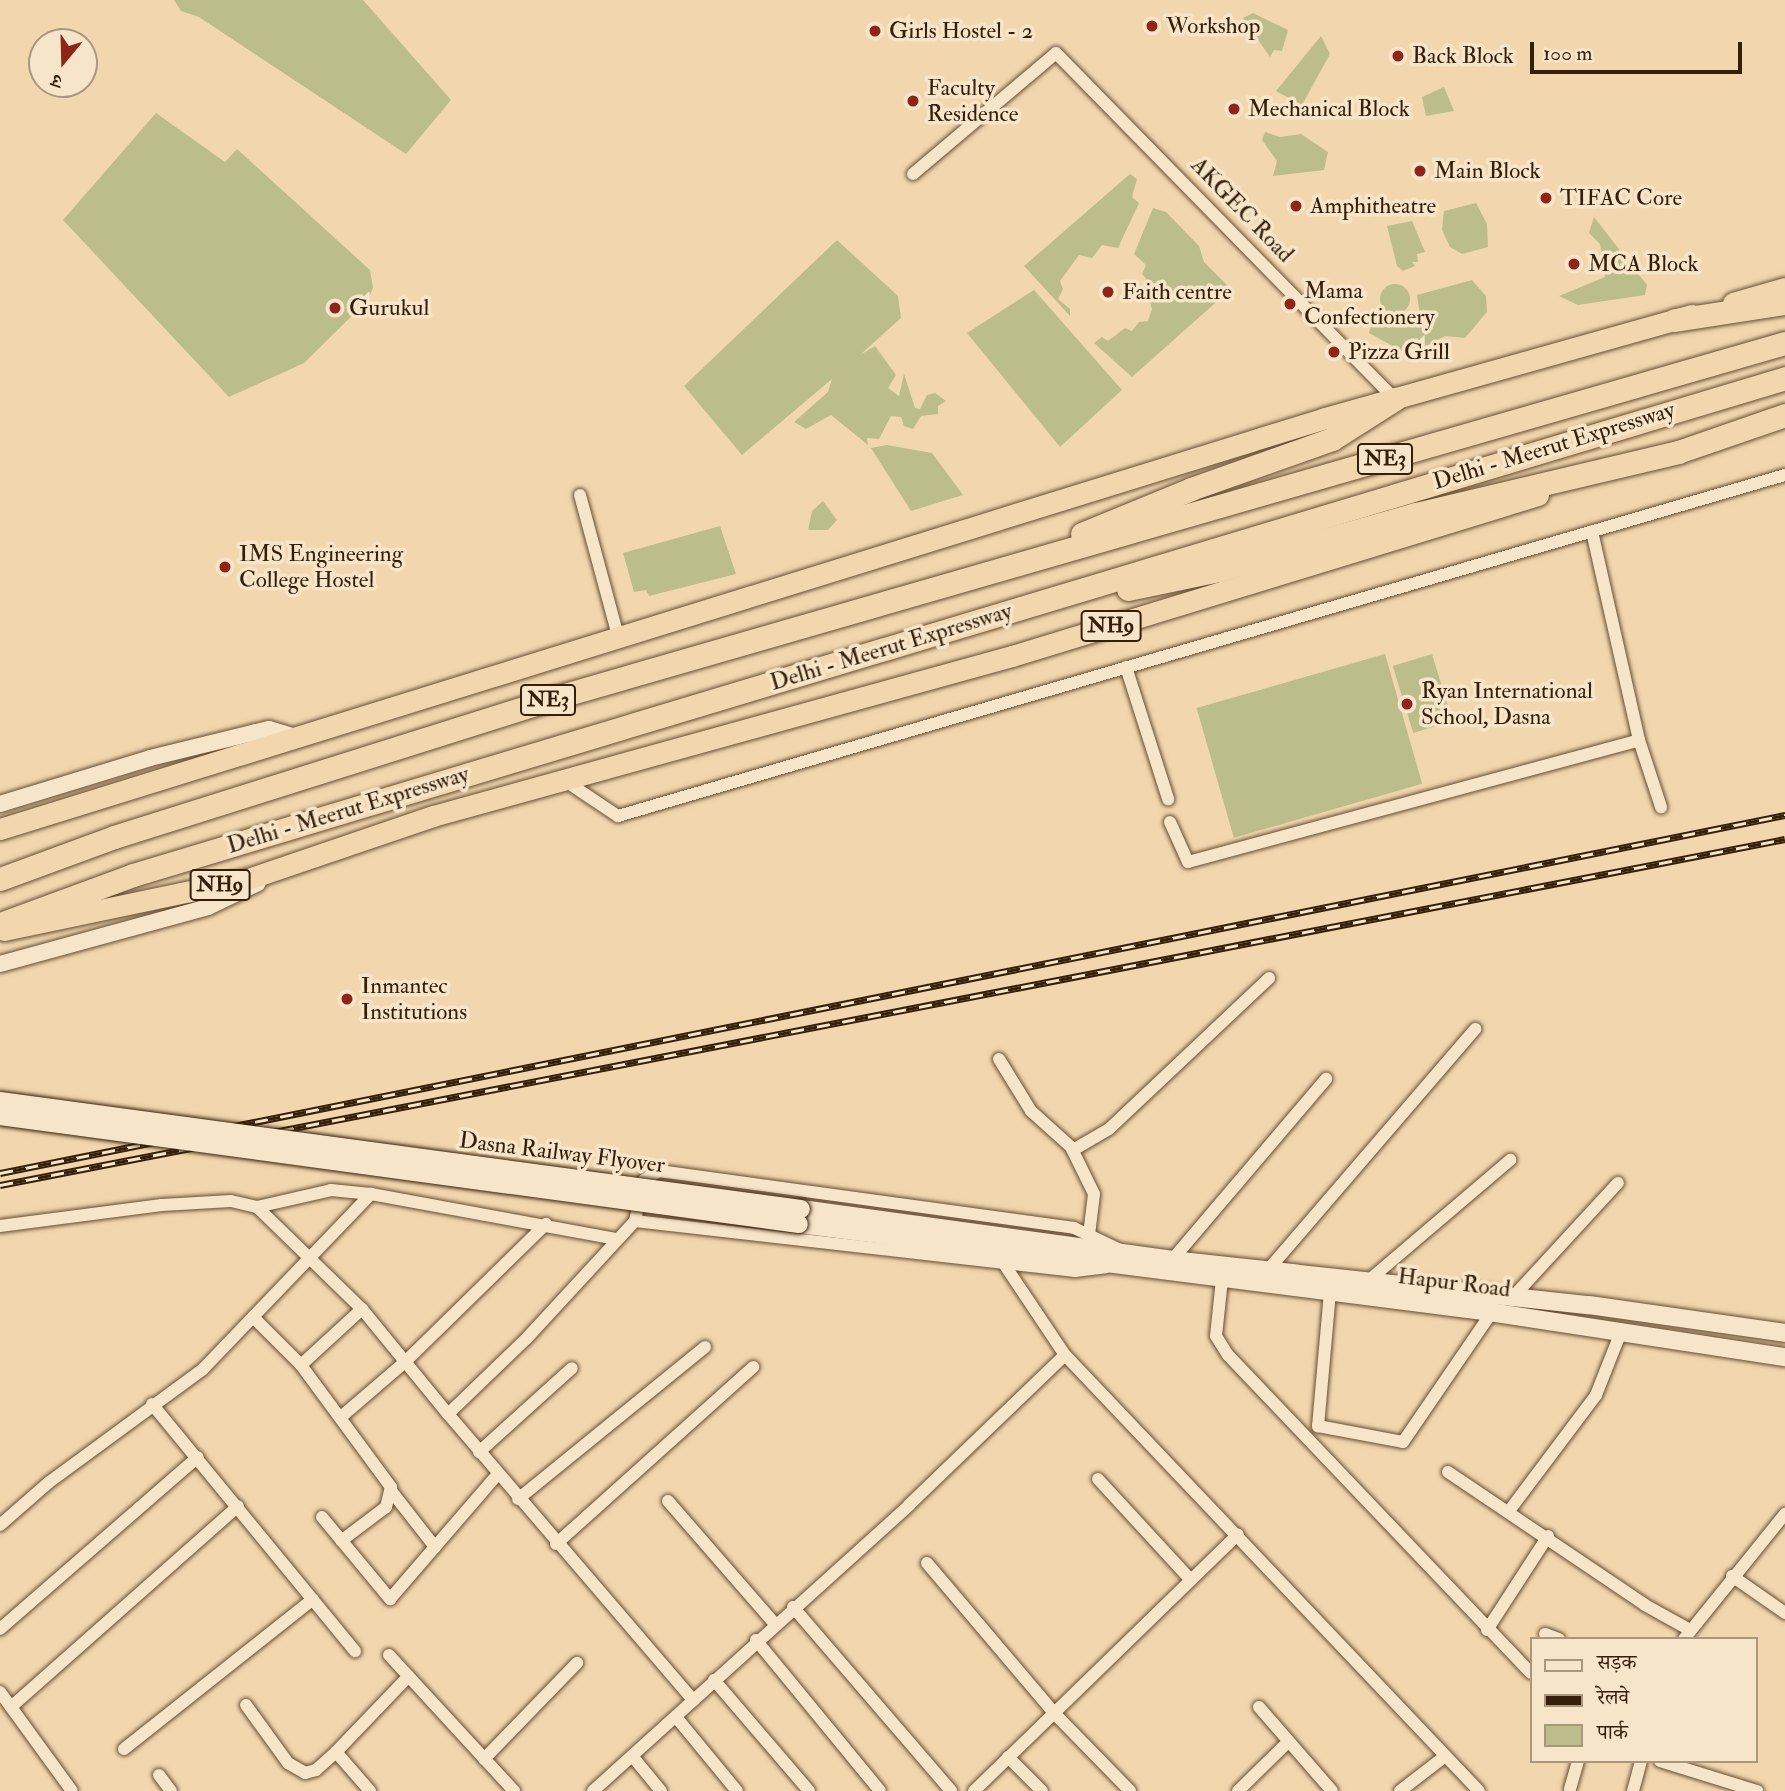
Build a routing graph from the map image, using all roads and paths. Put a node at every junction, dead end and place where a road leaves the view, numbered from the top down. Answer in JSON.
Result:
{"nodes":[{"id":1,"x":913,"y":174,"type":"dead end"},
{"id":2,"x":1785,"y":288,"type":"edge"},
{"id":3,"x":1785,"y":303,"type":"edge"},
{"id":4,"x":1675,"y":320,"type":"junction"},
{"id":5,"x":1785,"y":344,"type":"edge"},
{"id":6,"x":1785,"y":378,"type":"edge"},
{"id":7,"x":1395,"y":399,"type":"junction"},
{"id":8,"x":1785,"y":415,"type":"edge"},
{"id":9,"x":1785,"y":423,"type":"edge"},
{"id":10,"x":1678,"y":452,"type":"junction"},
{"id":11,"x":1785,"y":475,"type":"edge"},
{"id":12,"x":580,"y":495,"type":"dead end"},
{"id":13,"x":1592,"y":531,"type":"junction"},
{"id":14,"x":986,"y":575,"type":"junction"},
{"id":15,"x":995,"y":616,"type":"junction"},
{"id":16,"x":618,"y":636,"type":"junction"},
{"id":17,"x":1126,"y":667,"type":"junction"},
{"id":18,"x":292,"y":736,"type":"junction"},
{"id":19,"x":1639,"y":740,"type":"junction"},
{"id":20,"x":564,"y":780,"type":"junction"},
{"id":21,"x":1168,"y":799,"type":"dead end"},
{"id":22,"x":0,"y":804,"type":"edge"},
{"id":23,"x":1661,"y":807,"type":"dead end"},
{"id":24,"x":1170,"y":822,"type":"dead end"},
{"id":25,"x":0,"y":829,"type":"edge"},
{"id":26,"x":314,"y":856,"type":"junction"},
{"id":27,"x":0,"y":879,"type":"edge"},
{"id":28,"x":0,"y":924,"type":"edge"},
{"id":29,"x":0,"y":930,"type":"edge"},
{"id":30,"x":0,"y":964,"type":"edge"},
{"id":31,"x":1269,"y":978,"type":"dead end"},
{"id":32,"x":1475,"y":1029,"type":"dead end"},
{"id":33,"x":999,"y":1059,"type":"dead end"},
{"id":34,"x":1326,"y":1079,"type":"dead end"},
{"id":35,"x":0,"y":1101,"type":"edge"},
{"id":36,"x":0,"y":1116,"type":"edge"},
{"id":37,"x":1073,"y":1150,"type":"junction"},
{"id":38,"x":1510,"y":1160,"type":"dead end"},
{"id":39,"x":1618,"y":1183,"type":"dead end"},
{"id":40,"x":371,"y":1194,"type":"junction"},
{"id":41,"x":257,"y":1208,"type":"junction"},
{"id":42,"x":635,"y":1221,"type":"junction"},
{"id":43,"x":546,"y":1224,"type":"junction"},
{"id":44,"x":0,"y":1226,"type":"edge"},
{"id":45,"x":1089,"y":1233,"type":"junction"},
{"id":46,"x":617,"y":1239,"type":"junction"},
{"id":47,"x":1055,"y":1248,"type":"junction"},
{"id":48,"x":311,"y":1257,"type":"junction"},
{"id":49,"x":1118,"y":1258,"type":"junction"},
{"id":50,"x":1172,"y":1260,"type":"junction"},
{"id":51,"x":1004,"y":1264,"type":"junction"},
{"id":52,"x":1268,"y":1270,"type":"junction"},
{"id":53,"x":1223,"y":1279,"type":"junction"},
{"id":54,"x":1368,"y":1281,"type":"junction"},
{"id":55,"x":1330,"y":1292,"type":"junction"},
{"id":56,"x":1513,"y":1297,"type":"junction"},
{"id":57,"x":362,"y":1308,"type":"junction"},
{"id":58,"x":1492,"y":1312,"type":"junction"},
{"id":59,"x":253,"y":1317,"type":"junction"},
{"id":60,"x":1621,"y":1332,"type":"junction"},
{"id":61,"x":1785,"y":1333,"type":"edge"},
{"id":62,"x":705,"y":1347,"type":"dead end"},
{"id":63,"x":1065,"y":1355,"type":"junction"},
{"id":64,"x":1785,"y":1357,"type":"edge"},
{"id":65,"x":406,"y":1361,"type":"junction"},
{"id":66,"x":301,"y":1365,"type":"junction"},
{"id":67,"x":753,"y":1367,"type":"dead end"},
{"id":68,"x":572,"y":1368,"type":"dead end"},
{"id":69,"x":152,"y":1404,"type":"junction"},
{"id":70,"x":448,"y":1414,"type":"junction"},
{"id":71,"x":341,"y":1417,"type":"junction"},
{"id":72,"x":479,"y":1452,"type":"junction"},
{"id":73,"x":198,"y":1457,"type":"junction"},
{"id":74,"x":1448,"y":1472,"type":"dead end"},
{"id":75,"x":497,"y":1475,"type":"junction"},
{"id":76,"x":1098,"y":1479,"type":"dead end"},
{"id":77,"x":392,"y":1492,"type":"junction"},
{"id":78,"x":518,"y":1499,"type":"junction"},
{"id":79,"x":668,"y":1501,"type":"dead end"},
{"id":80,"x":238,"y":1506,"type":"junction"},
{"id":81,"x":1509,"y":1511,"type":"junction"},
{"id":82,"x":1785,"y":1514,"type":"edge"},
{"id":83,"x":322,"y":1517,"type":"dead end"},
{"id":84,"x":0,"y":1525,"type":"edge"},
{"id":85,"x":1238,"y":1534,"type":"junction"},
{"id":86,"x":1548,"y":1536,"type":"junction"},
{"id":87,"x":341,"y":1541,"type":"junction"},
{"id":88,"x":556,"y":1544,"type":"junction"},
{"id":89,"x":435,"y":1547,"type":"junction"},
{"id":90,"x":927,"y":1563,"type":"dead end"},
{"id":91,"x":1732,"y":1576,"type":"junction"},
{"id":92,"x":1190,"y":1579,"type":"junction"},
{"id":93,"x":313,"y":1599,"type":"junction"},
{"id":94,"x":793,"y":1607,"type":"junction"},
{"id":95,"x":1785,"y":1613,"type":"edge"},
{"id":96,"x":775,"y":1624,"type":"junction"},
{"id":97,"x":0,"y":1629,"type":"edge"},
{"id":98,"x":1487,"y":1630,"type":"junction"},
{"id":99,"x":1545,"y":1634,"type":"dead end"},
{"id":100,"x":1687,"y":1634,"type":"edge"},
{"id":101,"x":1553,"y":1637,"type":"edge"},
{"id":102,"x":756,"y":1640,"type":"junction"},
{"id":103,"x":355,"y":1651,"type":"dead end"},
{"id":104,"x":389,"y":1655,"type":"dead end"},
{"id":105,"x":577,"y":1663,"type":"dead end"},
{"id":106,"x":1530,"y":1672,"type":"edge"},
{"id":107,"x":409,"y":1676,"type":"junction"},
{"id":108,"x":714,"y":1680,"type":"junction"},
{"id":109,"x":0,"y":1692,"type":"edge"},
{"id":110,"x":693,"y":1700,"type":"junction"},
{"id":111,"x":246,"y":1705,"type":"dead end"},
{"id":112,"x":11,"y":1707,"type":"junction"},
{"id":113,"x":1259,"y":1707,"type":"dead end"},
{"id":114,"x":1054,"y":1713,"type":"junction"},
{"id":115,"x":676,"y":1717,"type":"junction"},
{"id":116,"x":1289,"y":1741,"type":"junction"},
{"id":117,"x":124,"y":1749,"type":"dead end"},
{"id":118,"x":336,"y":1752,"type":"junction"},
{"id":119,"x":633,"y":1757,"type":"junction"},
{"id":120,"x":1008,"y":1757,"type":"junction"},
{"id":121,"x":1444,"y":1757,"type":"junction"},
{"id":122,"x":484,"y":1759,"type":"junction"},
{"id":123,"x":1577,"y":1763,"type":"edge"},
{"id":124,"x":1640,"y":1763,"type":"edge"},
{"id":125,"x":1666,"y":1763,"type":"edge"},
{"id":126,"x":159,"y":1775,"type":"dead end"},
{"id":127,"x":1570,"y":1789,"type":"dead end"},
{"id":128,"x":597,"y":1790,"type":"edge"},
{"id":129,"x":72,"y":1791,"type":"edge"},
{"id":130,"x":171,"y":1791,"type":"edge"},
{"id":131,"x":370,"y":1791,"type":"edge"},
{"id":132,"x":514,"y":1791,"type":"edge"},
{"id":133,"x":661,"y":1791,"type":"edge"},
{"id":134,"x":737,"y":1791,"type":"edge"},
{"id":135,"x":809,"y":1791,"type":"edge"},
{"id":136,"x":880,"y":1791,"type":"edge"},
{"id":137,"x":951,"y":1791,"type":"edge"},
{"id":138,"x":974,"y":1791,"type":"edge"},
{"id":139,"x":1042,"y":1791,"type":"edge"},
{"id":140,"x":1130,"y":1791,"type":"edge"},
{"id":141,"x":1238,"y":1791,"type":"edge"},
{"id":142,"x":1332,"y":1791,"type":"edge"},
{"id":143,"x":1400,"y":1791,"type":"edge"},
{"id":144,"x":1479,"y":1791,"type":"edge"},
{"id":145,"x":1633,"y":1791,"type":"edge"},
{"id":146,"x":1757,"y":1791,"type":"edge"}],
"edges":[{"from":1,"to":7,"type":"street","name":"AKGEC Road"},
{"from":2,"to":4,"type":"highway"},
{"from":3,"to":4,"type":"highway"},
{"from":4,"to":7,"type":"highway"},
{"from":5,"to":14,"type":"highway","name":"Delhi - Meerut Expressway","number":"NE3"},
{"from":6,"to":15,"type":"highway","name":"Delhi - Meerut Expressway","number":"NE3"},
{"from":7,"to":14,"type":"highway"},
{"from":7,"to":16,"type":"highway"},
{"from":8,"to":10,"type":"highway"},
{"from":9,"to":10,"type":"highway","number":"NH9"},
{"from":10,"to":15,"type":"highway"},
{"from":10,"to":20,"type":"highway","number":"NH9"},
{"from":11,"to":13,"type":"street"},
{"from":12,"to":16,"type":"street"},
{"from":13,"to":17,"type":"street"},
{"from":13,"to":19,"type":"street"},
{"from":14,"to":27,"type":"highway","name":"Delhi - Meerut Expressway","number":"NE3"},
{"from":15,"to":28,"type":"highway","name":"Delhi - Meerut Expressway","number":"NE3"},
{"from":16,"to":18,"type":"highway"},
{"from":17,"to":20,"type":"street"},
{"from":17,"to":21,"type":"street"},
{"from":18,"to":22,"type":"street"},
{"from":18,"to":25,"type":"highway"},
{"from":19,"to":23,"type":"street"},
{"from":19,"to":24,"type":"street"},
{"from":20,"to":26,"type":"highway","number":"NH9"},
{"from":26,"to":29,"type":"highway","number":"NH9"},
{"from":26,"to":30,"type":"street"},
{"from":31,"to":37,"type":"street"},
{"from":32,"to":52,"type":"street"},
{"from":33,"to":37,"type":"street"},
{"from":34,"to":50,"type":"street"},
{"from":35,"to":47,"type":"main road","name":"Dasna Railway Flyover","bridge":true},
{"from":36,"to":47,"type":"main road","name":"Dasna Railway Flyover","bridge":true},
{"from":37,"to":45,"type":"street"},
{"from":38,"to":54,"type":"street"},
{"from":39,"to":56,"type":"street"},
{"from":40,"to":41,"type":"street"},
{"from":40,"to":43,"type":"street"},
{"from":40,"to":48,"type":"street"},
{"from":41,"to":44,"type":"street"},
{"from":41,"to":48,"type":"street"},
{"from":42,"to":45,"type":"street"},
{"from":42,"to":46,"type":"street"},
{"from":42,"to":51,"type":"street"},
{"from":43,"to":46,"type":"street"},
{"from":43,"to":65,"type":"street"},
{"from":45,"to":49,"type":"street"},
{"from":46,"to":70,"type":"street"},
{"from":47,"to":49,"type":"main road","name":"Dasna Railway Flyover"},
{"from":48,"to":57,"type":"street"},
{"from":48,"to":59,"type":"street"},
{"from":49,"to":50,"type":"main road","name":"Hapur Road"},
{"from":49,"to":51,"type":"street"},
{"from":49,"to":53,"type":"main road","name":"Hapur Road"},
{"from":50,"to":52,"type":"main road","name":"Hapur Road"},
{"from":51,"to":63,"type":"street"},
{"from":52,"to":54,"type":"main road","name":"Hapur Road"},
{"from":53,"to":55,"type":"main road","name":"Hapur Road"},
{"from":53,"to":98,"type":"street"},
{"from":54,"to":56,"type":"main road","name":"Hapur Road"},
{"from":55,"to":58,"type":"main road","name":"Hapur Road"},
{"from":55,"to":58,"type":"street"},
{"from":56,"to":61,"type":"main road","name":"Hapur Road"},
{"from":57,"to":65,"type":"street"},
{"from":57,"to":66,"type":"street"},
{"from":58,"to":60,"type":"main road","name":"Hapur Road"},
{"from":59,"to":66,"type":"street"},
{"from":59,"to":69,"type":"street"},
{"from":60,"to":64,"type":"main road","name":"Hapur Road"},
{"from":60,"to":81,"type":"street"},
{"from":62,"to":78,"type":"street"},
{"from":63,"to":85,"type":"street"},
{"from":63,"to":94,"type":"street"},
{"from":65,"to":70,"type":"street"},
{"from":65,"to":71,"type":"street"},
{"from":66,"to":71,"type":"street"},
{"from":67,"to":88,"type":"street"},
{"from":68,"to":72,"type":"street"},
{"from":69,"to":73,"type":"street"},
{"from":69,"to":84,"type":"street"},
{"from":70,"to":72,"type":"street"},
{"from":71,"to":77,"type":"street"},
{"from":72,"to":75,"type":"street"},
{"from":73,"to":80,"type":"street"},
{"from":73,"to":97,"type":"street"},
{"from":74,"to":81,"type":"street"},
{"from":75,"to":78,"type":"street"},
{"from":75,"to":89,"type":"street"},
{"from":76,"to":92,"type":"street"},
{"from":77,"to":87,"type":"street"},
{"from":77,"to":89,"type":"street"},
{"from":78,"to":88,"type":"street"},
{"from":79,"to":96,"type":"street"},
{"from":80,"to":93,"type":"street"},
{"from":80,"to":112,"type":"street"},
{"from":81,"to":86,"type":"street"},
{"from":82,"to":91,"type":"street"},
{"from":83,"to":87,"type":"street"},
{"from":85,"to":92,"type":"street"},
{"from":85,"to":121,"type":"street"},
{"from":86,"to":98,"type":"street"},
{"from":86,"to":100,"type":"street"},
{"from":87,"to":89,"type":"street"},
{"from":88,"to":110,"type":"street"},
{"from":90,"to":114,"type":"street"},
{"from":91,"to":95,"type":"street"},
{"from":91,"to":100,"type":"street"},
{"from":92,"to":114,"type":"street"},
{"from":93,"to":103,"type":"street"},
{"from":93,"to":117,"type":"street"},
{"from":94,"to":96,"type":"street"},
{"from":94,"to":137,"type":"street"},
{"from":96,"to":102,"type":"street"},
{"from":98,"to":106,"type":"street"},
{"from":99,"to":101,"type":"street"},
{"from":102,"to":108,"type":"street"},
{"from":102,"to":136,"type":"street"},
{"from":104,"to":107,"type":"street"},
{"from":105,"to":122,"type":"street"},
{"from":107,"to":118,"type":"street"},
{"from":107,"to":122,"type":"street"},
{"from":108,"to":110,"type":"street"},
{"from":108,"to":135,"type":"street"},
{"from":109,"to":112,"type":"street"},
{"from":110,"to":115,"type":"street"},
{"from":111,"to":118,"type":"street"},
{"from":112,"to":129,"type":"street"},
{"from":113,"to":116,"type":"street"},
{"from":114,"to":120,"type":"street"},
{"from":114,"to":140,"type":"street"},
{"from":115,"to":119,"type":"street"},
{"from":115,"to":134,"type":"street"},
{"from":116,"to":141,"type":"street"},
{"from":116,"to":142,"type":"street"},
{"from":118,"to":131,"type":"street"},
{"from":119,"to":128,"type":"street"},
{"from":119,"to":133,"type":"street"},
{"from":120,"to":138,"type":"street"},
{"from":120,"to":139,"type":"street"},
{"from":121,"to":143,"type":"street"},
{"from":121,"to":144,"type":"street"},
{"from":122,"to":132,"type":"street"},
{"from":123,"to":127,"type":"street"},
{"from":124,"to":145,"type":"street"},
{"from":125,"to":146,"type":"street"},
{"from":126,"to":130,"type":"street"}]}
